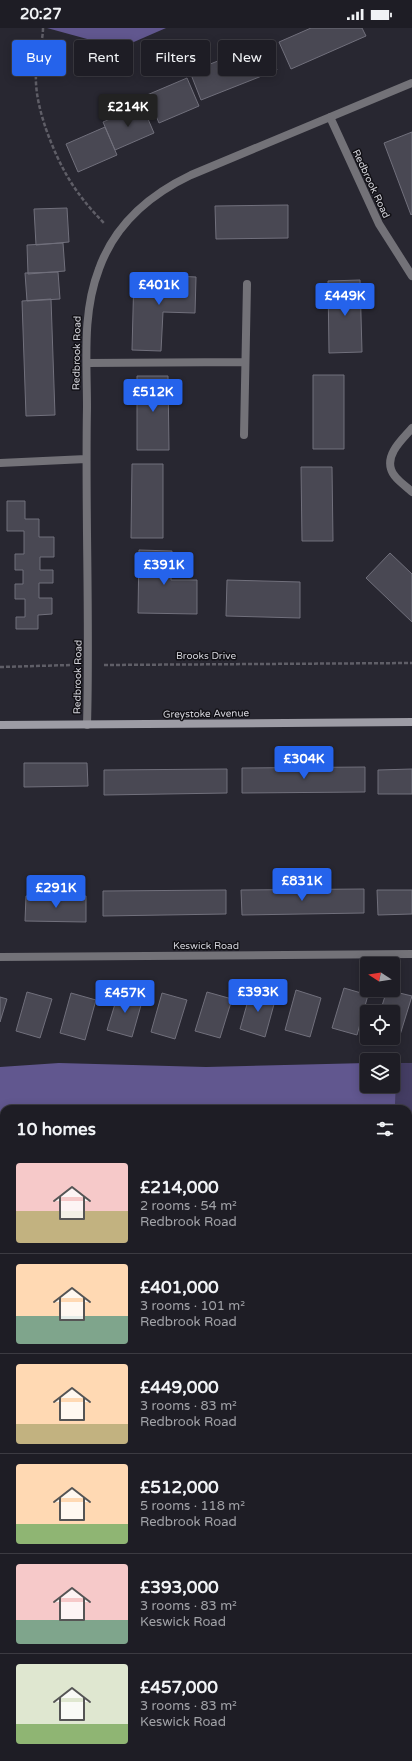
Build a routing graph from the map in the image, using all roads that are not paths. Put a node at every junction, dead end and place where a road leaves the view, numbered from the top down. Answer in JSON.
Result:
{"nodes":[{"id":1,"x":412,"y":83,"type":"edge"},
{"id":2,"x":330,"y":117,"type":"junction"},
{"id":3,"x":412,"y":276,"type":"edge"},
{"id":4,"x":247,"y":284,"type":"dead end"},
{"id":5,"x":87,"y":362,"type":"junction"},
{"id":6,"x":245,"y":362,"type":"junction"},
{"id":7,"x":412,"y":428,"type":"edge"},
{"id":8,"x":244,"y":435,"type":"dead end"},
{"id":9,"x":86,"y":459,"type":"junction"},
{"id":10,"x":0,"y":462,"type":"edge"},
{"id":11,"x":412,"y":492,"type":"edge"},
{"id":12,"x":412,"y":722,"type":"edge"},
{"id":13,"x":0,"y":725,"type":"edge"},
{"id":14,"x":88,"y":725,"type":"junction"},
{"id":15,"x":412,"y":954,"type":"edge"},
{"id":16,"x":0,"y":957,"type":"edge"}],
"edges":[{"from":1,"to":2,"type":"street","name":"Redbrook Road"},
{"from":2,"to":3,"type":"street","name":"Redbrook Road"},
{"from":2,"to":5,"type":"street","name":"Redbrook Road"},
{"from":4,"to":6,"type":"street"},
{"from":5,"to":6,"type":"street"},
{"from":5,"to":9,"type":"street","name":"Redbrook Road"},
{"from":6,"to":8,"type":"street"},
{"from":7,"to":11,"type":"street"},
{"from":9,"to":10,"type":"street"},
{"from":9,"to":14,"type":"street","name":"Redbrook Road"},
{"from":12,"to":14,"type":"street","name":"Greystoke Avenue"},
{"from":13,"to":14,"type":"street","name":"Greystoke Avenue"},
{"from":15,"to":16,"type":"street","name":"Keswick Road"}]}
